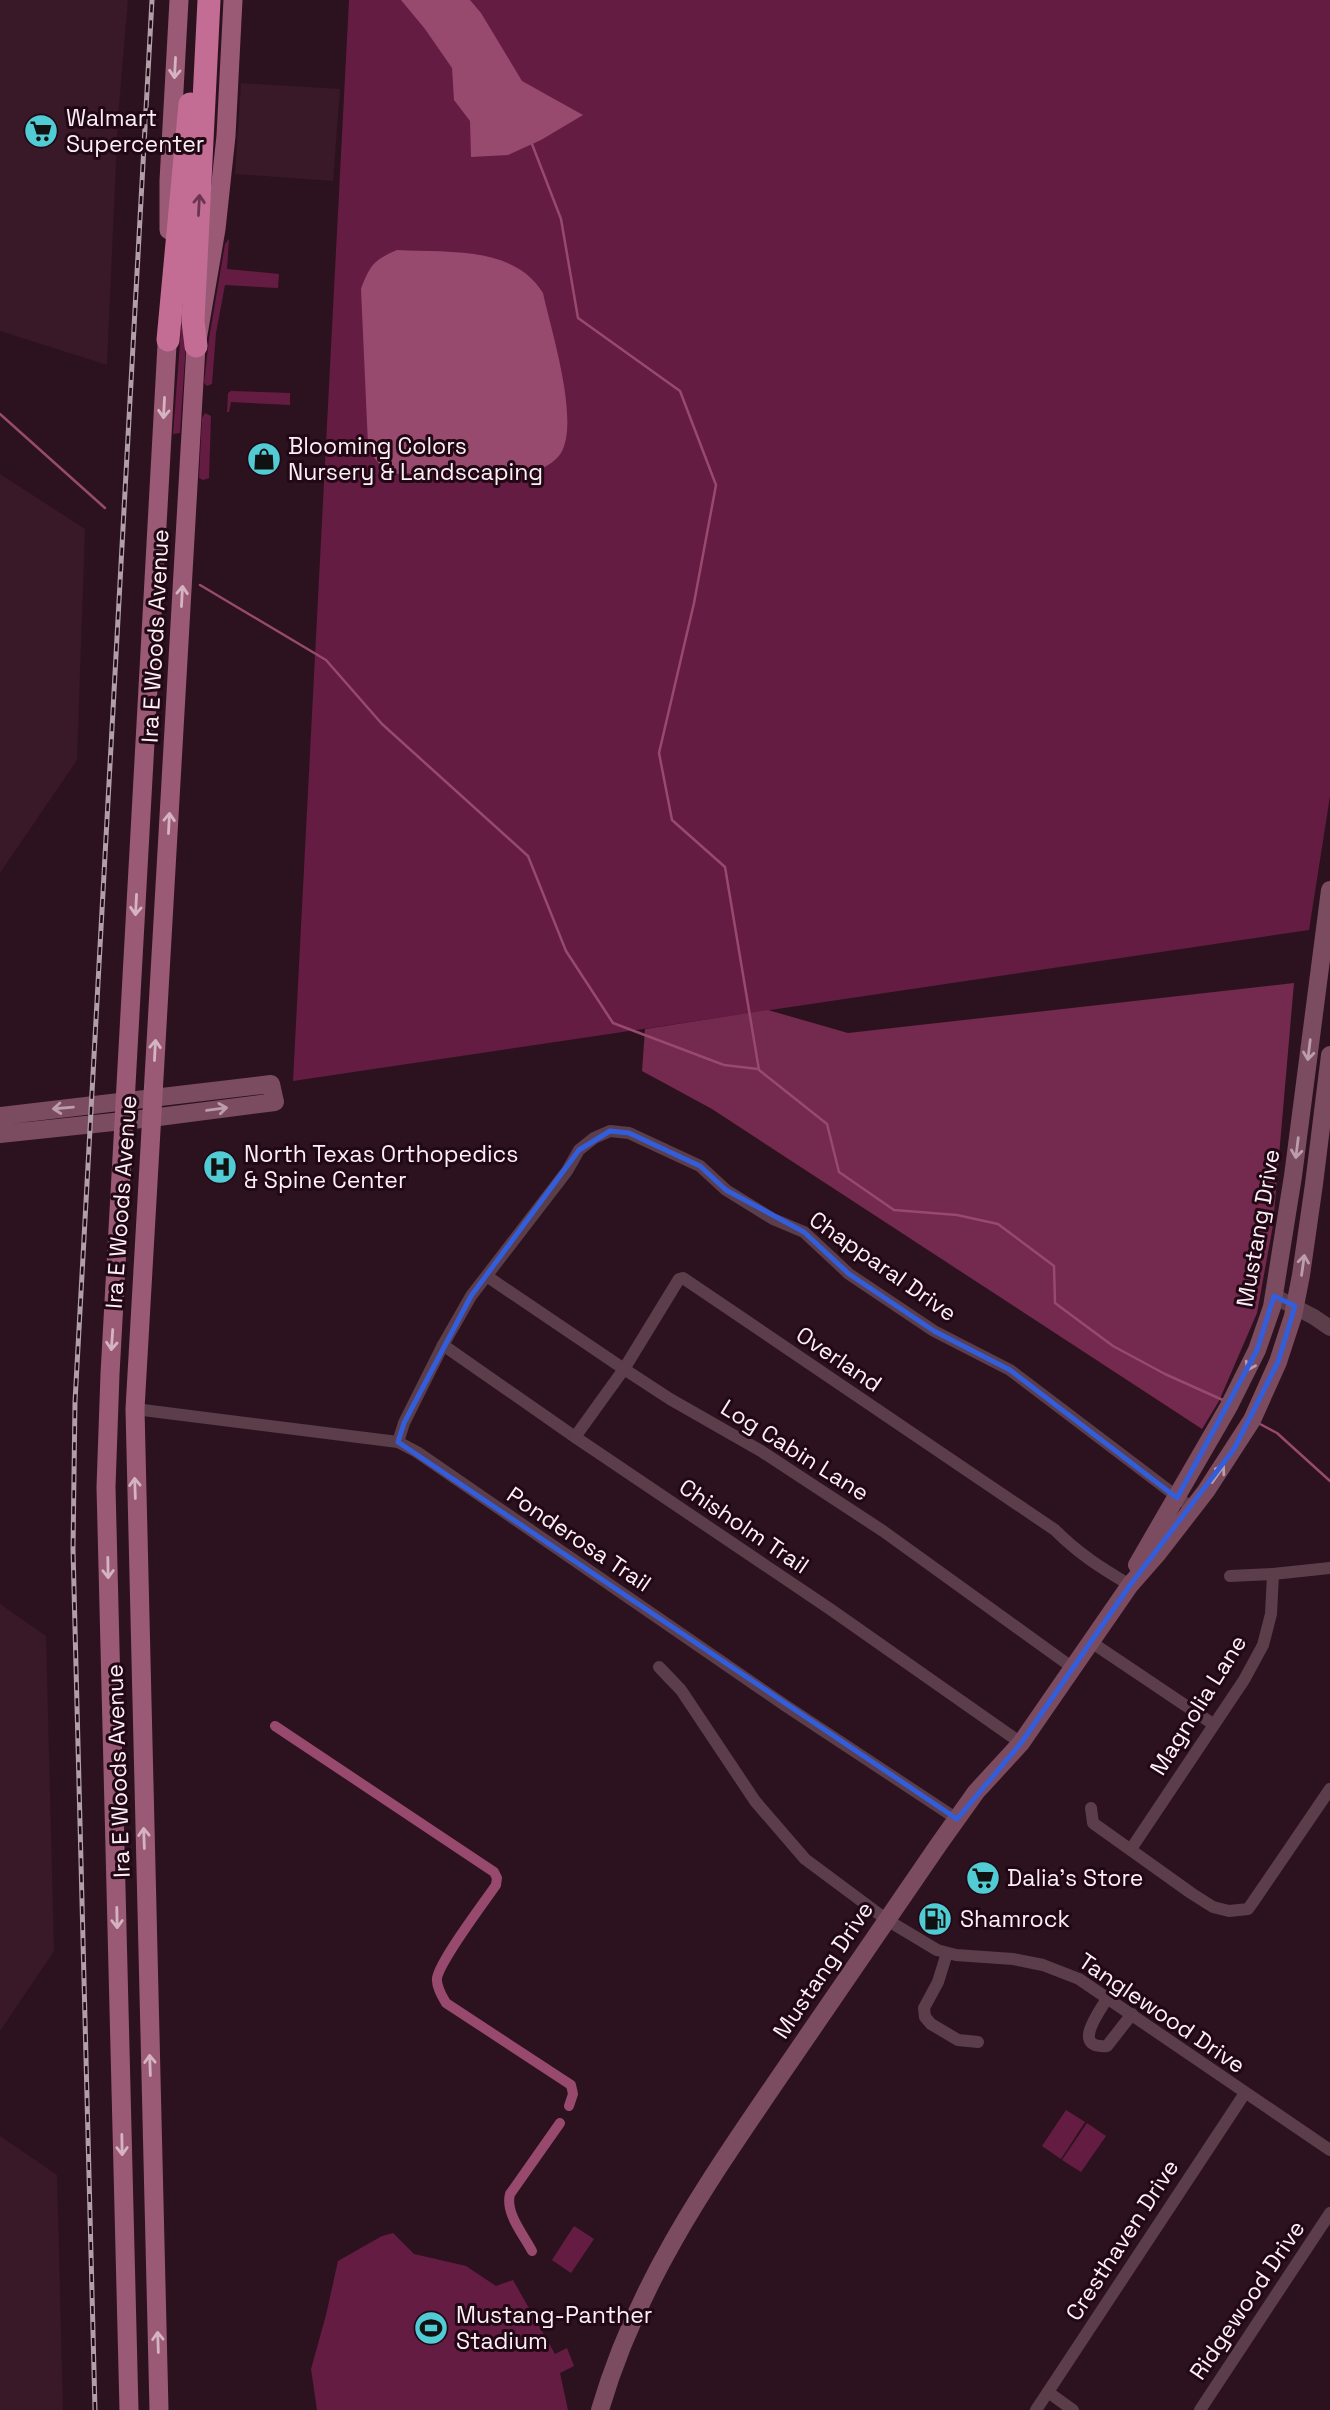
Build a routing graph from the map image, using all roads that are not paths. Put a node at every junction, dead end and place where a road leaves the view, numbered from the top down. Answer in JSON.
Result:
{"nodes":[{"id":1,"x":179,"y":0,"type":"edge"},
{"id":2,"x":197,"y":0,"type":"edge"},
{"id":3,"x":209,"y":0,"type":"edge"},
{"id":4,"x":233,"y":0,"type":"edge"},
{"id":5,"x":168,"y":340,"type":"junction"},
{"id":6,"x":196,"y":346,"type":"junction"},
{"id":7,"x":146,"y":720,"type":"junction"},
{"id":8,"x":174,"y":739,"type":"junction"},
{"id":9,"x":1330,"y":890,"type":"edge"},
{"id":10,"x":1330,"y":1055,"type":"edge"},
{"id":11,"x":1305,"y":1082,"type":"junction"},
{"id":12,"x":1328,"y":1088,"type":"edge"},
{"id":13,"x":152,"y":1098,"type":"junction"},
{"id":14,"x":125,"y":1111,"type":"junction"},
{"id":15,"x":0,"y":1116,"type":"edge"},
{"id":16,"x":151,"y":1118,"type":"junction"},
{"id":17,"x":0,"y":1134,"type":"edge"},
{"id":18,"x":488,"y":1277,"type":"junction"},
{"id":19,"x":1274,"y":1296,"type":"junction"},
{"id":20,"x":1295,"y":1306,"type":"junction"},
{"id":21,"x":1330,"y":1328,"type":"edge"},
{"id":22,"x":443,"y":1345,"type":"junction"},
{"id":23,"x":624,"y":1369,"type":"junction"},
{"id":24,"x":135,"y":1409,"type":"junction"},
{"id":25,"x":575,"y":1437,"type":"junction"},
{"id":26,"x":398,"y":1442,"type":"junction"},
{"id":27,"x":1184,"y":1503,"type":"junction"},
{"id":28,"x":1330,"y":1568,"type":"edge"},
{"id":29,"x":1273,"y":1574,"type":"junction"},
{"id":30,"x":1230,"y":1576,"type":"dead end"},
{"id":31,"x":1130,"y":1585,"type":"junction"},
{"id":32,"x":110,"y":1641,"type":"junction"},
{"id":33,"x":139,"y":1641,"type":"junction"},
{"id":34,"x":1091,"y":1642,"type":"junction"},
{"id":35,"x":659,"y":1667,"type":"dead end"},
{"id":36,"x":1073,"y":1668,"type":"junction"},
{"id":37,"x":1213,"y":1724,"type":"junction"},
{"id":38,"x":1021,"y":1743,"type":"junction"},
{"id":39,"x":1330,"y":1789,"type":"edge"},
{"id":40,"x":1091,"y":1808,"type":"dead end"},
{"id":41,"x":957,"y":1819,"type":"junction"},
{"id":42,"x":1131,"y":1849,"type":"junction"},
{"id":43,"x":887,"y":1920,"type":"junction"},
{"id":44,"x":947,"y":1953,"type":"junction"},
{"id":45,"x":1108,"y":1997,"type":"junction"},
{"id":46,"x":1132,"y":2014,"type":"junction"},
{"id":47,"x":978,"y":2042,"type":"dead end"},
{"id":48,"x":1245,"y":2093,"type":"junction"},
{"id":49,"x":1330,"y":2150,"type":"edge"},
{"id":50,"x":1330,"y":2213,"type":"edge"},
{"id":51,"x":1048,"y":2392,"type":"junction"},
{"id":52,"x":129,"y":2410,"type":"edge"},
{"id":53,"x":159,"y":2410,"type":"edge"},
{"id":54,"x":600,"y":2410,"type":"edge"},
{"id":55,"x":1036,"y":2410,"type":"edge"},
{"id":56,"x":1073,"y":2410,"type":"edge"},
{"id":57,"x":1200,"y":2410,"type":"edge"}],
"edges":[{"from":1,"to":5,"type":"main road","name":"Ira E Woods Avenue","one_way":true},
{"from":2,"to":5,"type":"highway"},
{"from":6,"to":3,"type":"highway","one_way":true},
{"from":4,"to":6,"type":"main road","name":"Ira E Woods Avenue"},
{"from":5,"to":7,"type":"main road","name":"Ira E Woods Avenue","one_way":true},
{"from":8,"to":6,"type":"main road","name":"Ira E Woods Avenue","one_way":true},
{"from":7,"to":8,"type":"main road"},
{"from":7,"to":14,"type":"main road","name":"Ira E Woods Avenue","one_way":true},
{"from":13,"to":8,"type":"main road","name":"Ira E Woods Avenue","one_way":true},
{"from":9,"to":11,"type":"main road","name":"Mustang Drive","one_way":true},
{"from":10,"to":12,"type":"main road","name":"Mustang Drive"},
{"from":11,"to":12,"type":"street"},
{"from":11,"to":19,"type":"main road","name":"Mustang Drive","one_way":true},
{"from":20,"to":12,"type":"main road","name":"Mustang Drive","one_way":true},
{"from":13,"to":14,"type":"main road"},
{"from":13,"to":16,"type":"main road","name":"Ira E Woods Avenue"},
{"from":16,"to":13,"type":"main road","one_way":true},
{"from":14,"to":15,"type":"main road","one_way":true},
{"from":14,"to":16,"type":"main road"},
{"from":14,"to":17,"type":"main road"},
{"from":14,"to":32,"type":"main road","name":"Ira E Woods Avenue","one_way":true},
{"from":16,"to":24,"type":"main road","name":"Ira E Woods Avenue"},
{"from":18,"to":22,"type":"street","name":"Chapparal Drive"},
{"from":18,"to":23,"type":"street","name":"Log Cabin Lane"},
{"from":18,"to":27,"type":"street","name":"Chapparal Drive"},
{"from":19,"to":20,"type":"street"},
{"from":19,"to":27,"type":"main road","name":"Mustang Drive","one_way":true},
{"from":20,"to":21,"type":"street"},
{"from":27,"to":20,"type":"main road","name":"Mustang Drive","one_way":true},
{"from":22,"to":25,"type":"street","name":"Chisholm Trail"},
{"from":22,"to":26,"type":"street","name":"Chapparal Drive"},
{"from":23,"to":25,"type":"street","name":"Overland"},
{"from":23,"to":31,"type":"street","name":"Overland"},
{"from":23,"to":36,"type":"street","name":"Log Cabin Lane"},
{"from":24,"to":26,"type":"street","name":"Ponderosa Trail"},
{"from":33,"to":24,"type":"main road","name":"Ira E Woods Avenue","one_way":true},
{"from":25,"to":38,"type":"street","name":"Chisholm Trail"},
{"from":26,"to":41,"type":"street","name":"Ponderosa Trail"},
{"from":27,"to":31,"type":"main road","name":"Mustang Drive"},
{"from":28,"to":29,"type":"street"},
{"from":29,"to":30,"type":"street"},
{"from":29,"to":37,"type":"street","name":"Magnolia Lane"},
{"from":31,"to":34,"type":"main road","name":"Mustang Drive"},
{"from":32,"to":33,"type":"main road"},
{"from":32,"to":52,"type":"main road","name":"Ira E Woods Avenue","one_way":true},
{"from":53,"to":33,"type":"main road","name":"Ira E Woods Avenue","one_way":true},
{"from":34,"to":36,"type":"main road","name":"Mustang Drive"},
{"from":34,"to":37,"type":"street"},
{"from":35,"to":43,"type":"street","name":"Tanglewood Drive"},
{"from":36,"to":38,"type":"main road","name":"Mustang Drive"},
{"from":37,"to":42,"type":"street","name":"Magnolia Lane"},
{"from":38,"to":41,"type":"main road","name":"Mustang Drive"},
{"from":39,"to":42,"type":"street"},
{"from":40,"to":42,"type":"street"},
{"from":41,"to":43,"type":"main road","name":"Mustang Drive"},
{"from":43,"to":44,"type":"street","name":"Tanglewood Drive"},
{"from":43,"to":54,"type":"main road","name":"Mustang Drive"},
{"from":44,"to":45,"type":"street","name":"Tanglewood Drive"},
{"from":44,"to":47,"type":"street"},
{"from":45,"to":46,"type":"street","name":"Tanglewood Drive"},
{"from":45,"to":46,"type":"street"},
{"from":46,"to":48,"type":"street","name":"Tanglewood Drive"},
{"from":48,"to":49,"type":"street","name":"Tanglewood Drive"},
{"from":48,"to":51,"type":"street","name":"Cresthaven Drive"},
{"from":50,"to":57,"type":"street","name":"Ridgewood Drive"},
{"from":51,"to":55,"type":"street","name":"Cresthaven Drive"},
{"from":51,"to":56,"type":"street"}]}
